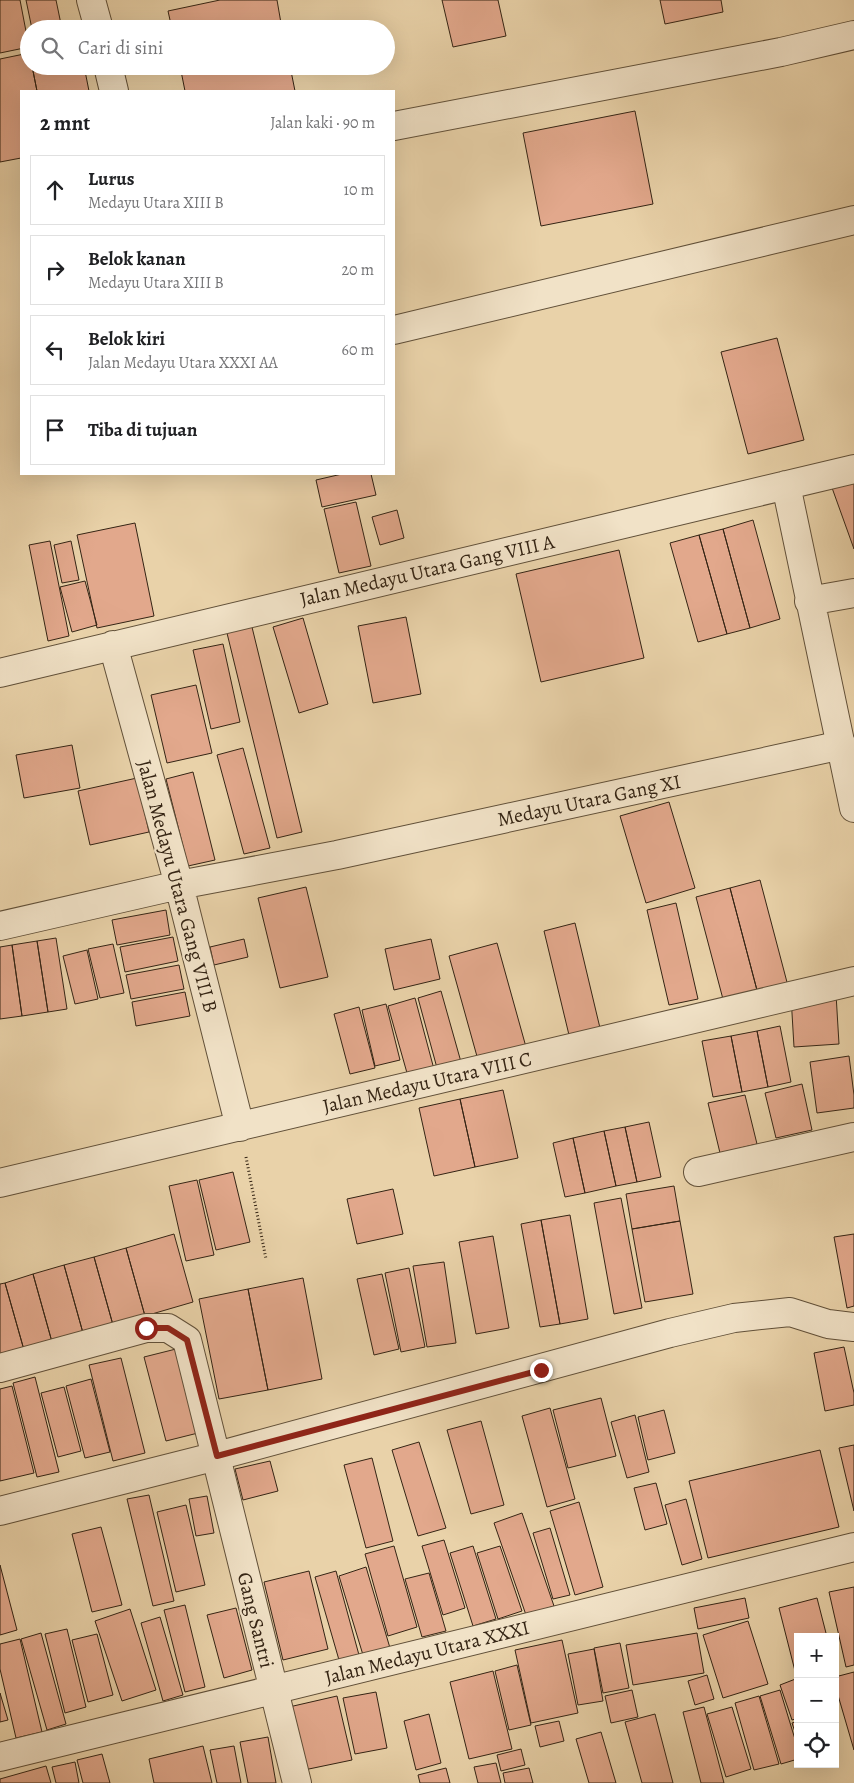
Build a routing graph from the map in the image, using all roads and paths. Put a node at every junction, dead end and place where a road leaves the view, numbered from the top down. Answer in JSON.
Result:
{"nodes":[{"id":1,"x":91,"y":0,"type":"edge"},
{"id":2,"x":96,"y":20,"type":"edge"},
{"id":3,"x":854,"y":35,"type":"edge"},
{"id":4,"x":110,"y":75,"type":"edge"},
{"id":5,"x":114,"y":90,"type":"edge"},
{"id":6,"x":395,"y":126,"type":"edge"},
{"id":7,"x":854,"y":220,"type":"edge"},
{"id":8,"x":395,"y":330,"type":"edge"},
{"id":9,"x":854,"y":469,"type":"edge"},
{"id":10,"x":786,"y":485,"type":"junction"},
{"id":11,"x":854,"y":593,"type":"edge"},
{"id":12,"x":809,"y":601,"type":"junction"},
{"id":13,"x":113,"y":645,"type":"junction"},
{"id":14,"x":0,"y":673,"type":"edge"},
{"id":15,"x":842,"y":745,"type":"junction"},
{"id":16,"x":854,"y":808,"type":"edge"},
{"id":17,"x":179,"y":885,"type":"junction"},
{"id":18,"x":0,"y":926,"type":"edge"},
{"id":19,"x":854,"y":981,"type":"edge"},
{"id":20,"x":240,"y":1126,"type":"junction"},
{"id":21,"x":854,"y":1137,"type":"edge"},
{"id":22,"x":698,"y":1172,"type":"dead end"},
{"id":23,"x":0,"y":1183,"type":"edge"},
{"id":24,"x":266,"y":1259,"type":"dead end"},
{"id":25,"x":854,"y":1327,"type":"edge"},
{"id":26,"x":0,"y":1368,"type":"edge"},
{"id":27,"x":217,"y":1456,"type":"junction"},
{"id":28,"x":0,"y":1511,"type":"edge"},
{"id":29,"x":854,"y":1547,"type":"edge"},
{"id":30,"x":273,"y":1691,"type":"junction"},
{"id":31,"x":0,"y":1757,"type":"edge"},
{"id":32,"x":297,"y":1783,"type":"edge"}],
"edges":[{"from":1,"to":2,"type":"street"},
{"from":3,"to":6,"type":"street"},
{"from":4,"to":5,"type":"street"},
{"from":7,"to":8,"type":"street"},
{"from":9,"to":10,"type":"street","name":"Jalan Medayu Utara Gang VIII A"},
{"from":10,"to":12,"type":"street"},
{"from":10,"to":13,"type":"street","name":"Jalan Medayu Utara Gang VIII A"},
{"from":11,"to":12,"type":"street"},
{"from":12,"to":15,"type":"street"},
{"from":13,"to":14,"type":"street","name":"Jalan Medayu Utara Gang VIII A"},
{"from":13,"to":17,"type":"street","name":"Jalan Medayu Utara Gang VIII B"},
{"from":15,"to":16,"type":"street"},
{"from":15,"to":17,"type":"street","name":"Medayu Utara Gang XI"},
{"from":17,"to":18,"type":"street","name":"Medayu Utara Gang XI"},
{"from":17,"to":20,"type":"street","name":"Jalan Medayu Utara Gang VIII B"},
{"from":19,"to":20,"type":"street","name":"Jalan Medayu Utara VIII C"},
{"from":20,"to":23,"type":"street","name":"Jalan Medayu Utara VIII C"},
{"from":20,"to":24,"type":"path"},
{"from":21,"to":22,"type":"street"},
{"from":25,"to":27,"type":"street"},
{"from":26,"to":27,"type":"street","name":"Gang Santri"},
{"from":27,"to":28,"type":"street"},
{"from":27,"to":30,"type":"street","name":"Gang Santri"},
{"from":29,"to":30,"type":"street","name":"Jalan Medayu Utara XXXI"},
{"from":30,"to":31,"type":"street","name":"Jalan Medayu Utara XXXI"},
{"from":30,"to":32,"type":"street","name":"Gang Santri"}]}
